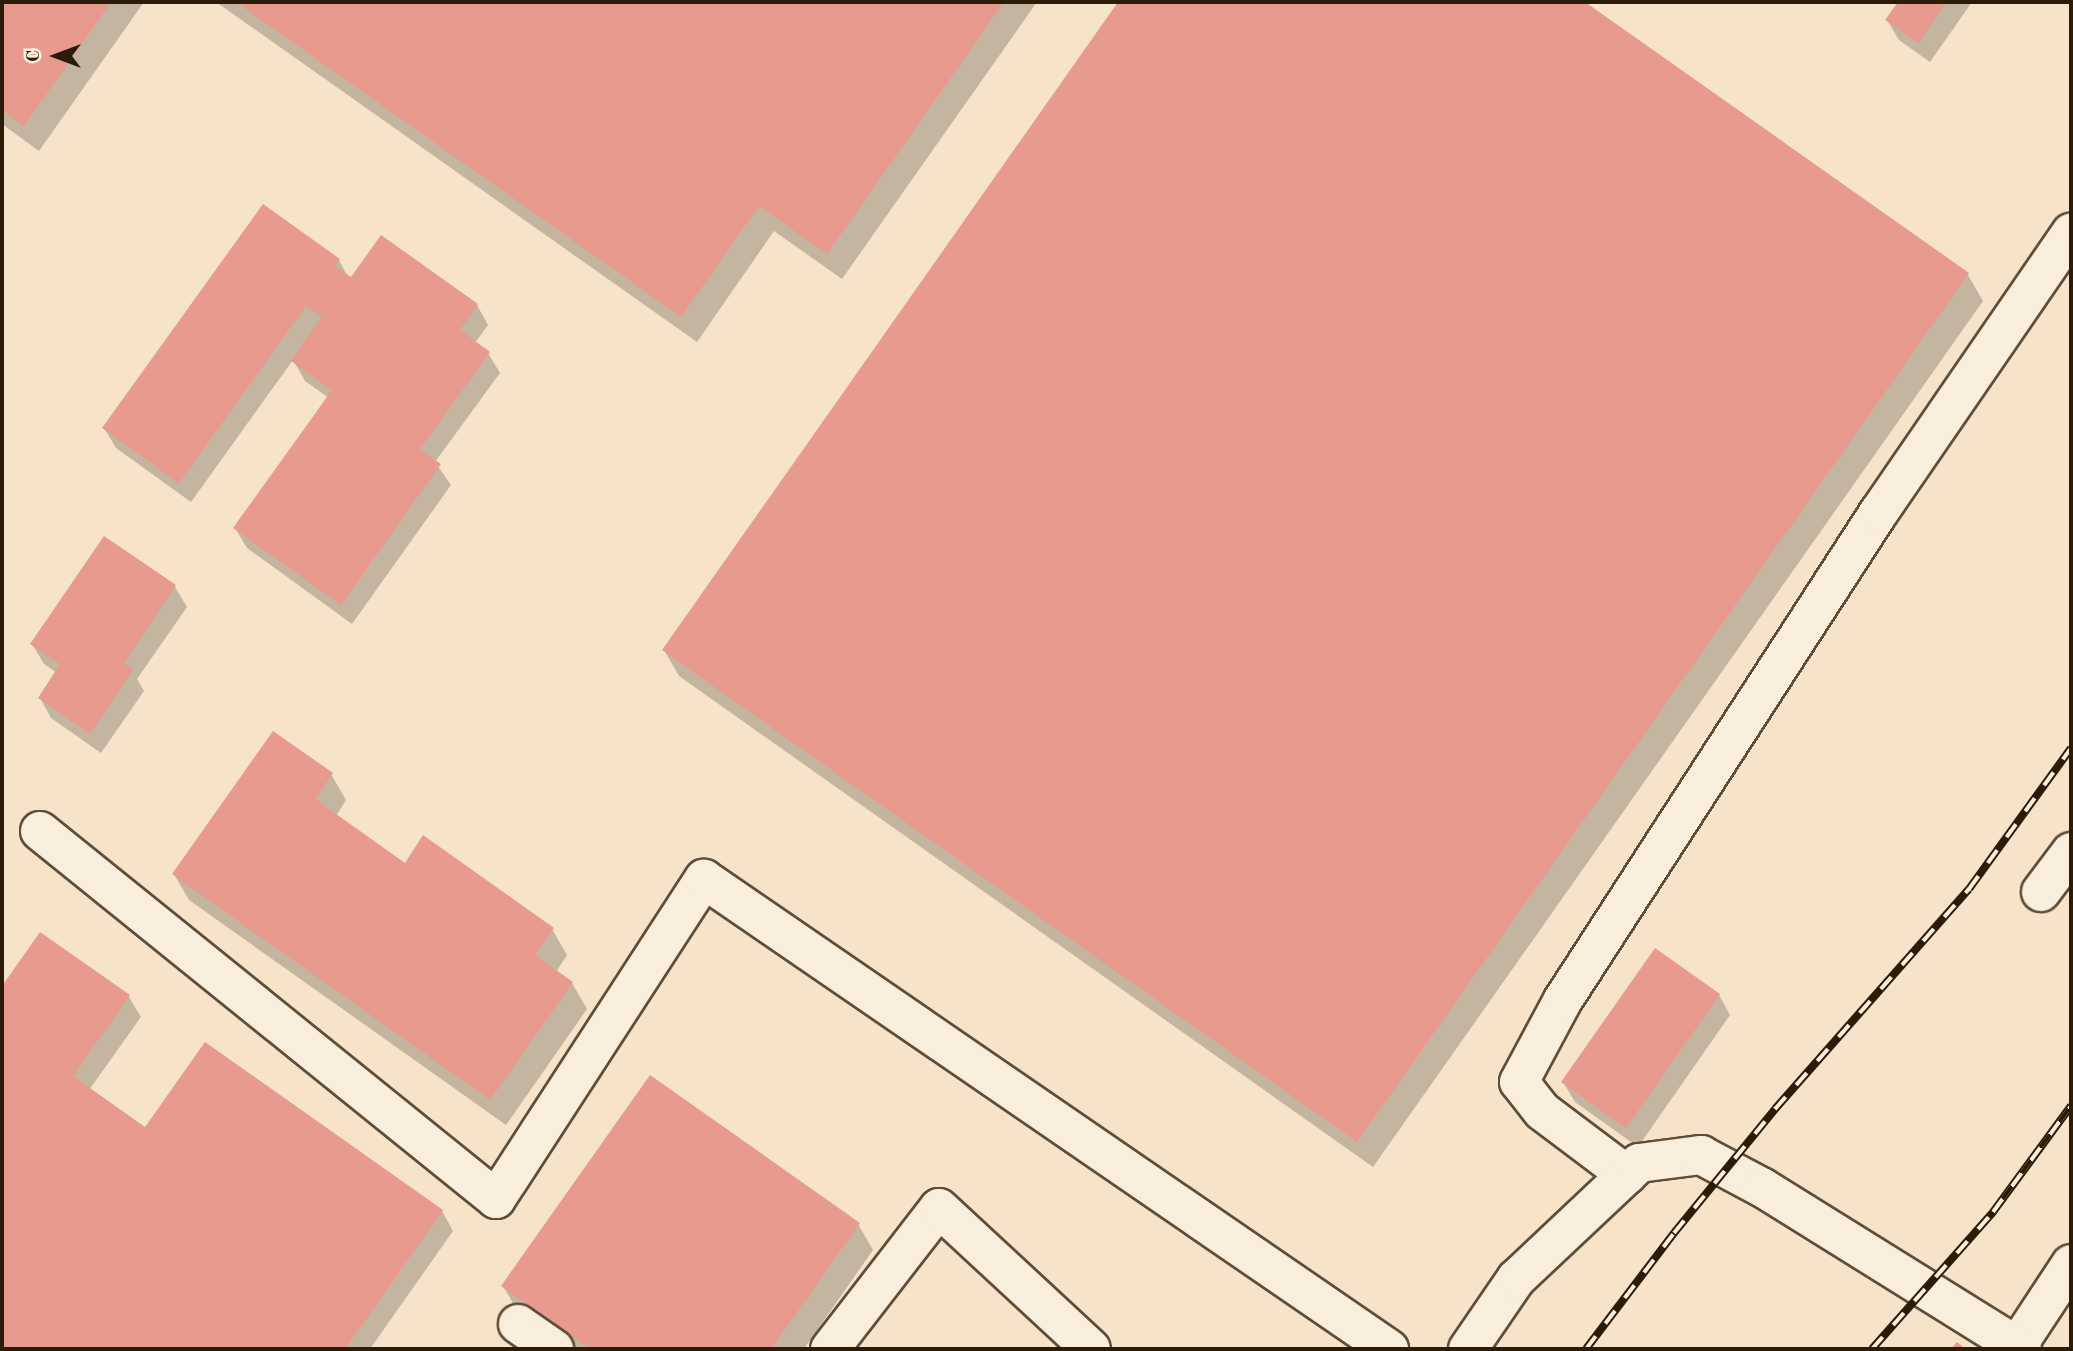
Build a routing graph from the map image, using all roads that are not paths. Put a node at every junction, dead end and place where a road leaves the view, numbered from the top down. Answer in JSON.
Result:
{"nodes":[{"id":1,"x":2071,"y":233,"type":"edge"},
{"id":2,"x":40,"y":831,"type":"dead end"},
{"id":3,"x":2071,"y":852,"type":"edge"},
{"id":4,"x":2041,"y":892,"type":"dead end"},
{"id":5,"x":1627,"y":1175,"type":"junction"},
{"id":6,"x":2071,"y":1264,"type":"edge"},
{"id":7,"x":518,"y":1324,"type":"dead end"},
{"id":8,"x":2020,"y":1348,"type":"edge"},
{"id":9,"x":554,"y":1349,"type":"edge"},
{"id":10,"x":830,"y":1349,"type":"edge"},
{"id":11,"x":1091,"y":1349,"type":"edge"},
{"id":12,"x":1389,"y":1349,"type":"edge"},
{"id":13,"x":1468,"y":1349,"type":"edge"}],
"edges":[{"from":1,"to":5,"type":"lane"},
{"from":2,"to":12,"type":"lane"},
{"from":3,"to":4,"type":"lane"},
{"from":5,"to":8,"type":"lane"},
{"from":5,"to":13,"type":"lane"},
{"from":6,"to":8,"type":"lane"},
{"from":7,"to":9,"type":"lane"},
{"from":10,"to":11,"type":"lane"}]}
